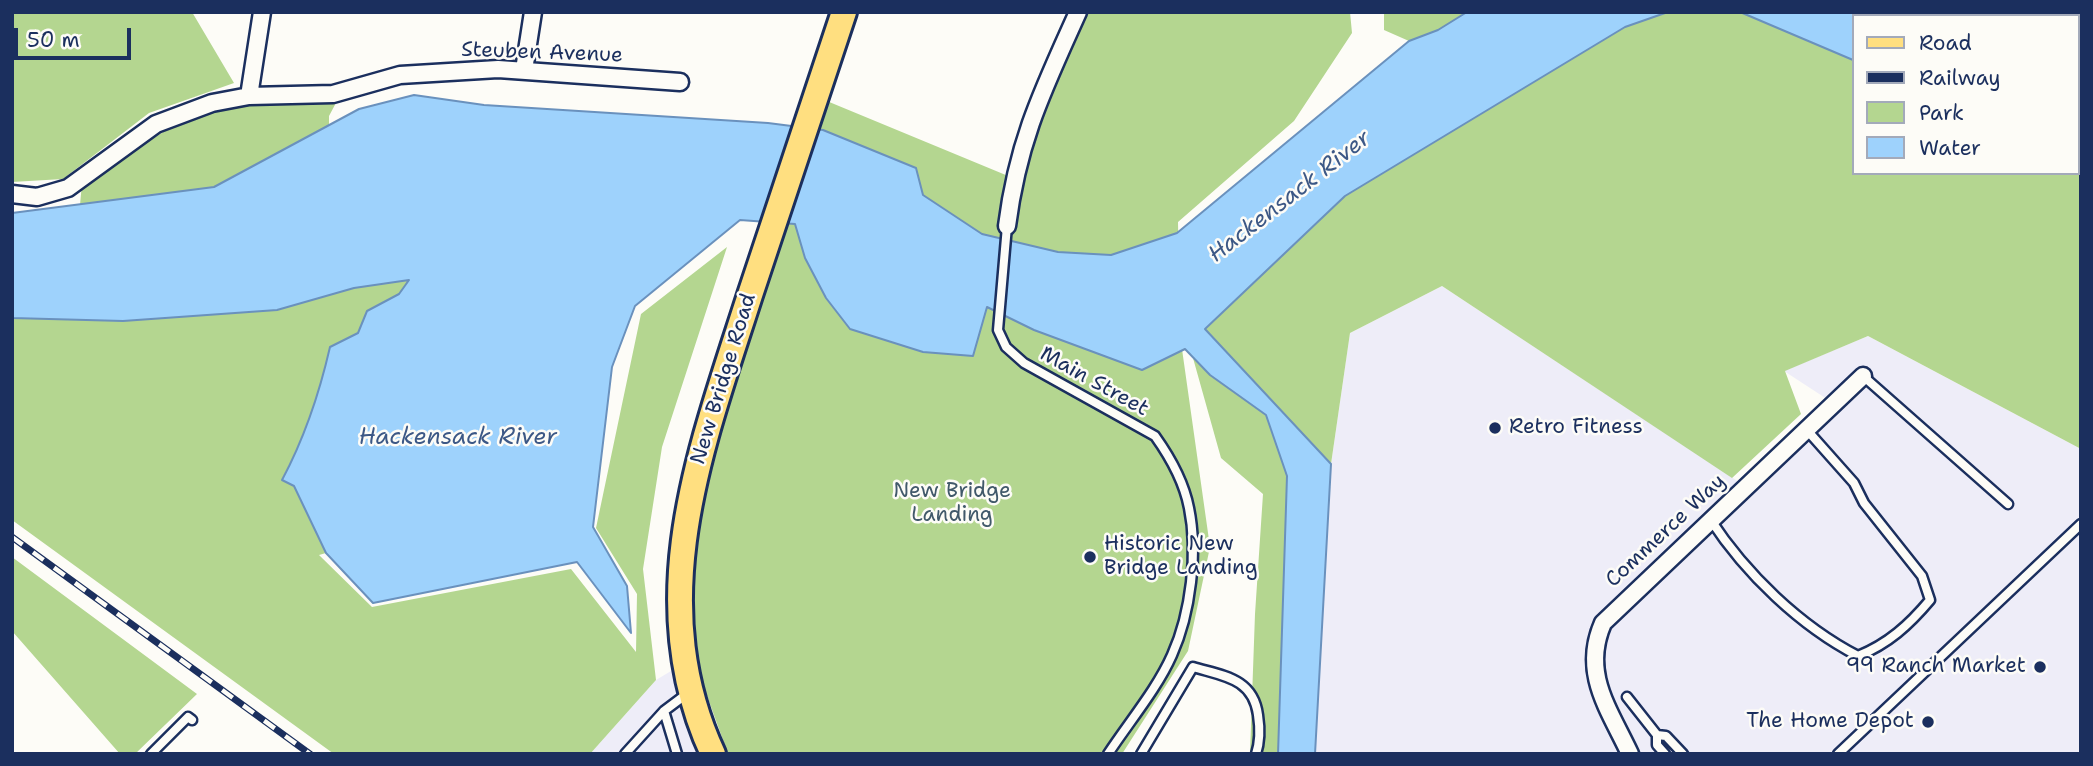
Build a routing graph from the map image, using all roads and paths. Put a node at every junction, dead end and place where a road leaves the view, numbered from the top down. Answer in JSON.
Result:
{"nodes":[{"id":1,"x":262,"y":12,"type":"edge"},
{"id":2,"x":533,"y":12,"type":"edge"},
{"id":3,"x":844,"y":12,"type":"edge"},
{"id":4,"x":1078,"y":12,"type":"edge"},
{"id":5,"x":524,"y":70,"type":"junction"},
{"id":6,"x":680,"y":82,"type":"dead end"},
{"id":7,"x":249,"y":96,"type":"junction"},
{"id":8,"x":12,"y":194,"type":"edge"},
{"id":9,"x":1007,"y":226,"type":"joint"},
{"id":10,"x":1863,"y":376,"type":"joint"},
{"id":11,"x":1806,"y":429,"type":"junction"},
{"id":12,"x":2008,"y":504,"type":"dead end"},
{"id":13,"x":1710,"y":519,"type":"junction"},
{"id":14,"x":2081,"y":524,"type":"edge"},
{"id":15,"x":691,"y":692,"type":"junction"},
{"id":16,"x":1627,"y":697,"type":"dead end"},
{"id":17,"x":664,"y":711,"type":"junction"},
{"id":18,"x":192,"y":720,"type":"dead end"},
{"id":19,"x":1657,"y":735,"type":"junction"},
{"id":20,"x":1112,"y":752,"type":"edge"},
{"id":21,"x":151,"y":754,"type":"edge"},
{"id":22,"x":625,"y":754,"type":"edge"},
{"id":23,"x":677,"y":754,"type":"edge"},
{"id":24,"x":713,"y":754,"type":"edge"},
{"id":25,"x":1141,"y":754,"type":"edge"},
{"id":26,"x":1256,"y":754,"type":"edge"},
{"id":27,"x":1630,"y":754,"type":"edge"},
{"id":28,"x":1665,"y":754,"type":"edge"},
{"id":29,"x":1683,"y":754,"type":"edge"},
{"id":30,"x":1838,"y":754,"type":"edge"}],
"edges":[{"from":1,"to":7,"type":"street"},
{"from":2,"to":5,"type":"street"},
{"from":3,"to":15,"type":"main road","name":"New Bridge Road"},
{"from":4,"to":9,"type":"street"},
{"from":5,"to":6,"type":"street","name":"Steuben Avenue"},
{"from":5,"to":7,"type":"street","name":"Steuben Avenue"},
{"from":7,"to":8,"type":"street","name":"Steuben Avenue"},
{"from":9,"to":20,"type":"lane","name":"Main Street"},
{"from":10,"to":11,"type":"street","name":"Commerce Way"},
{"from":10,"to":12,"type":"lane"},
{"from":11,"to":13,"type":"street","name":"Commerce Way"},
{"from":11,"to":13,"type":"lane"},
{"from":13,"to":27,"type":"street","name":"Commerce Way"},
{"from":14,"to":30,"type":"lane"},
{"from":15,"to":17,"type":"lane"},
{"from":15,"to":24,"type":"main road","name":"New Bridge Road"},
{"from":16,"to":19,"type":"lane"},
{"from":17,"to":22,"type":"lane"},
{"from":17,"to":23,"type":"lane"},
{"from":18,"to":21,"type":"lane"},
{"from":19,"to":28,"type":"lane"},
{"from":19,"to":29,"type":"lane"},
{"from":25,"to":26,"type":"lane"}]}
